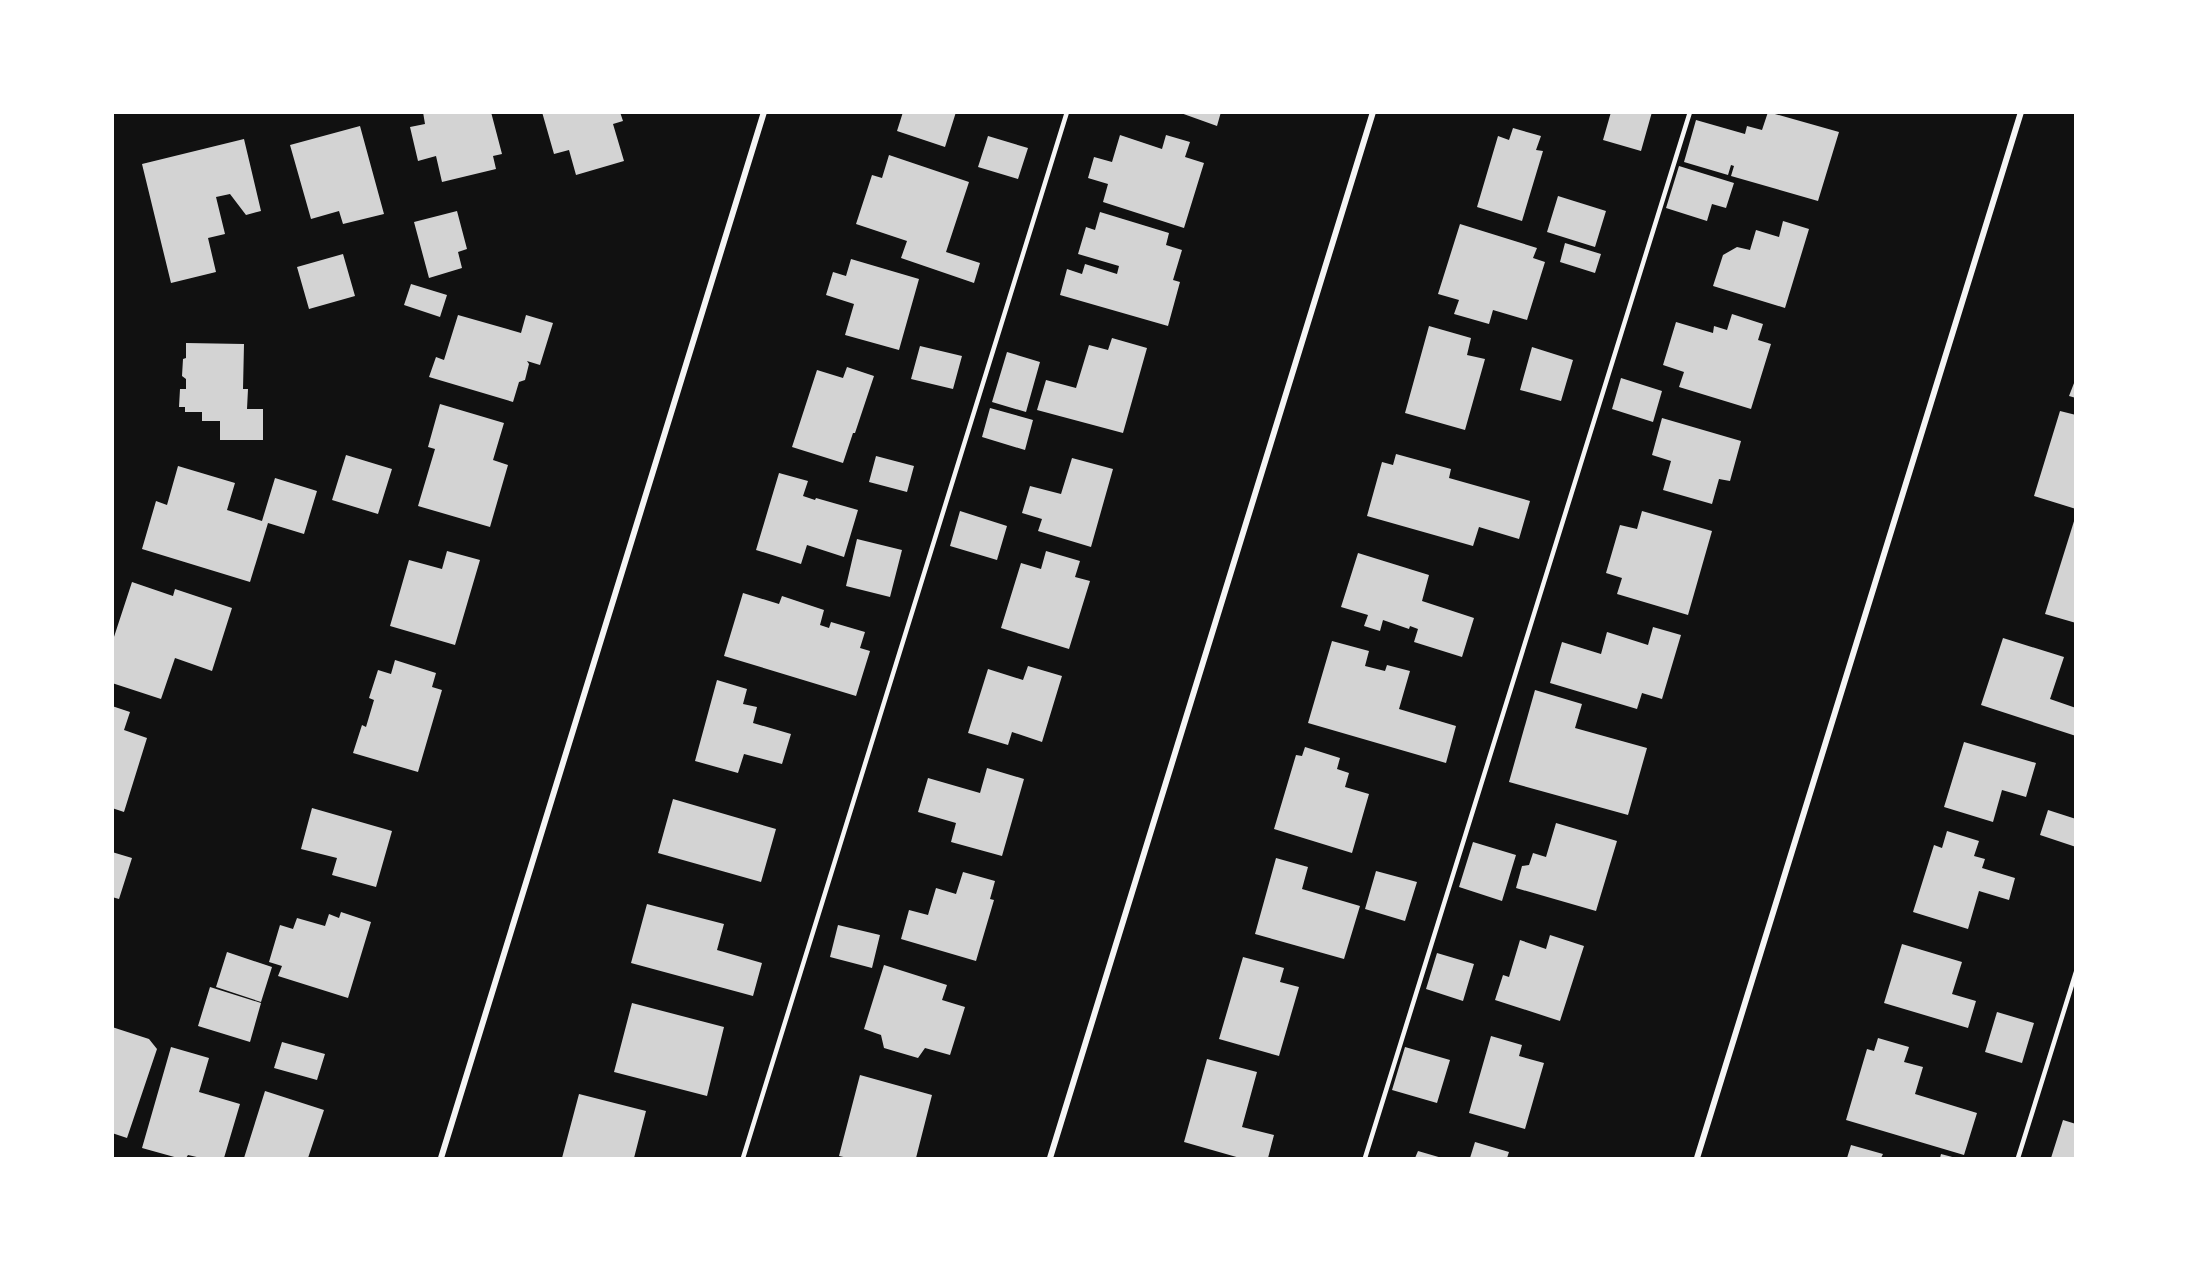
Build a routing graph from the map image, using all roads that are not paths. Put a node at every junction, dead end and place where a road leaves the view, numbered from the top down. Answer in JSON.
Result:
{"nodes":[{"id":1,"x":764,"y":112,"type":"edge"},
{"id":2,"x":1067,"y":112,"type":"edge"},
{"id":3,"x":1373,"y":112,"type":"edge"},
{"id":4,"x":1690,"y":112,"type":"edge"},
{"id":5,"x":2021,"y":112,"type":"edge"},
{"id":6,"x":2076,"y":972,"type":"edge"},
{"id":7,"x":441,"y":1158,"type":"edge"},
{"id":8,"x":743,"y":1158,"type":"edge"},
{"id":9,"x":1050,"y":1158,"type":"edge"},
{"id":10,"x":1365,"y":1158,"type":"edge"},
{"id":11,"x":1697,"y":1158,"type":"edge"},
{"id":12,"x":2018,"y":1158,"type":"edge"}],
"edges":[{"from":1,"to":7,"type":"street"},
{"from":2,"to":8,"type":"lane"},
{"from":3,"to":9,"type":"street"},
{"from":4,"to":10,"type":"lane"},
{"from":5,"to":11,"type":"street"},
{"from":6,"to":12,"type":"lane"}]}
